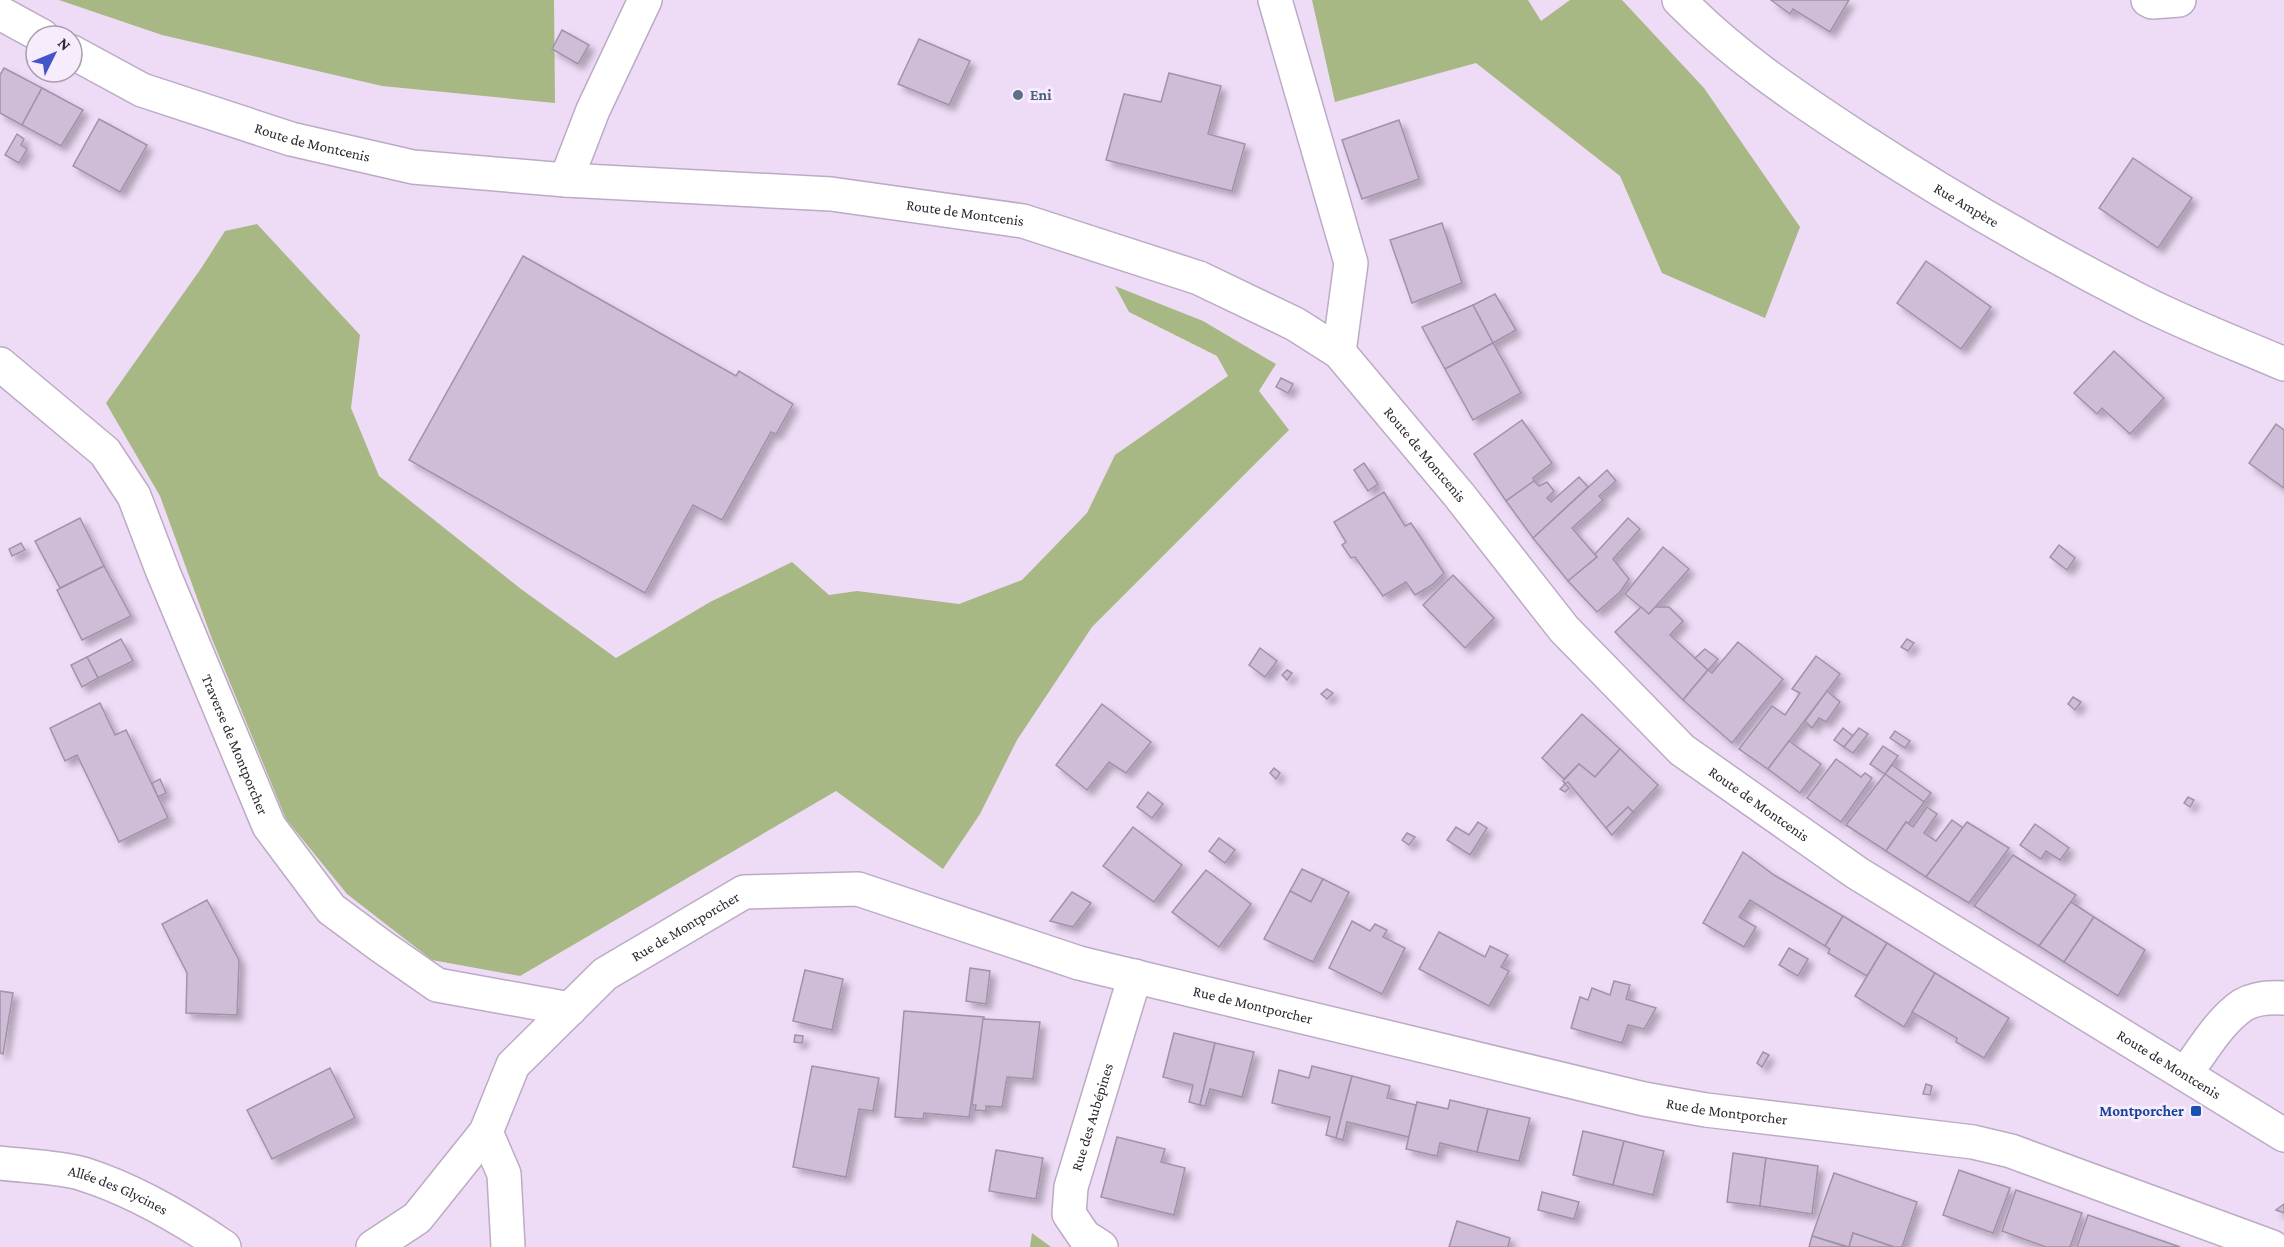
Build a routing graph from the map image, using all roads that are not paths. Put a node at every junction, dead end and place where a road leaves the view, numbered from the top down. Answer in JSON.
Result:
{"nodes":[{"id":1,"x":645,"y":0,"type":"edge"},
{"id":2,"x":1275,"y":0,"type":"edge"},
{"id":3,"x":1679,"y":0,"type":"edge"},
{"id":4,"x":2148,"y":0,"type":"edge"},
{"id":5,"x":2179,"y":0,"type":"edge"},
{"id":6,"x":0,"y":13,"type":"edge"},
{"id":7,"x":24,"y":26,"type":"edge"},
{"id":8,"x":84,"y":59,"type":"edge"},
{"id":9,"x":566,"y":180,"type":"junction"},
{"id":10,"x":1339,"y":352,"type":"junction"},
{"id":11,"x":0,"y":364,"type":"edge"},
{"id":12,"x":2284,"y":364,"type":"edge"},
{"id":13,"x":1135,"y":976,"type":"junction"},
{"id":14,"x":2284,"y":998,"type":"edge"},
{"id":15,"x":570,"y":1009,"type":"junction"},
{"id":16,"x":2185,"y":1074,"type":"junction"},
{"id":17,"x":486,"y":1132,"type":"junction"},
{"id":18,"x":2284,"y":1135,"type":"edge"},
{"id":19,"x":0,"y":1163,"type":"edge"},
{"id":20,"x":224,"y":1247,"type":"edge"},
{"id":21,"x":373,"y":1247,"type":"edge"},
{"id":22,"x":508,"y":1247,"type":"edge"},
{"id":23,"x":1101,"y":1247,"type":"edge"},
{"id":24,"x":2272,"y":1247,"type":"edge"}],
"edges":[{"from":1,"to":9,"type":"street"},
{"from":2,"to":10,"type":"street"},
{"from":3,"to":12,"type":"street","name":"Rue Ampère"},
{"from":4,"to":5,"type":"street"},
{"from":6,"to":7,"type":"street"},
{"from":8,"to":9,"type":"street","name":"Route de Montcenis"},
{"from":9,"to":10,"type":"street","name":"Route de Montcenis"},
{"from":10,"to":16,"type":"street","name":"Route de Montcenis"},
{"from":11,"to":15,"type":"street","name":"Traverse de Montporcher"},
{"from":13,"to":15,"type":"street","name":"Rue de Montporcher"},
{"from":13,"to":23,"type":"street","name":"Rue des Aubépines"},
{"from":13,"to":24,"type":"street","name":"Rue de Montporcher"},
{"from":14,"to":16,"type":"street"},
{"from":15,"to":17,"type":"street","name":"Rue de Montporcher"},
{"from":16,"to":18,"type":"street","name":"Route de Montcenis"},
{"from":17,"to":21,"type":"street","name":"Rue de Montporcher"},
{"from":17,"to":22,"type":"street"},
{"from":19,"to":20,"type":"street","name":"Allée des Glycines"}]}
